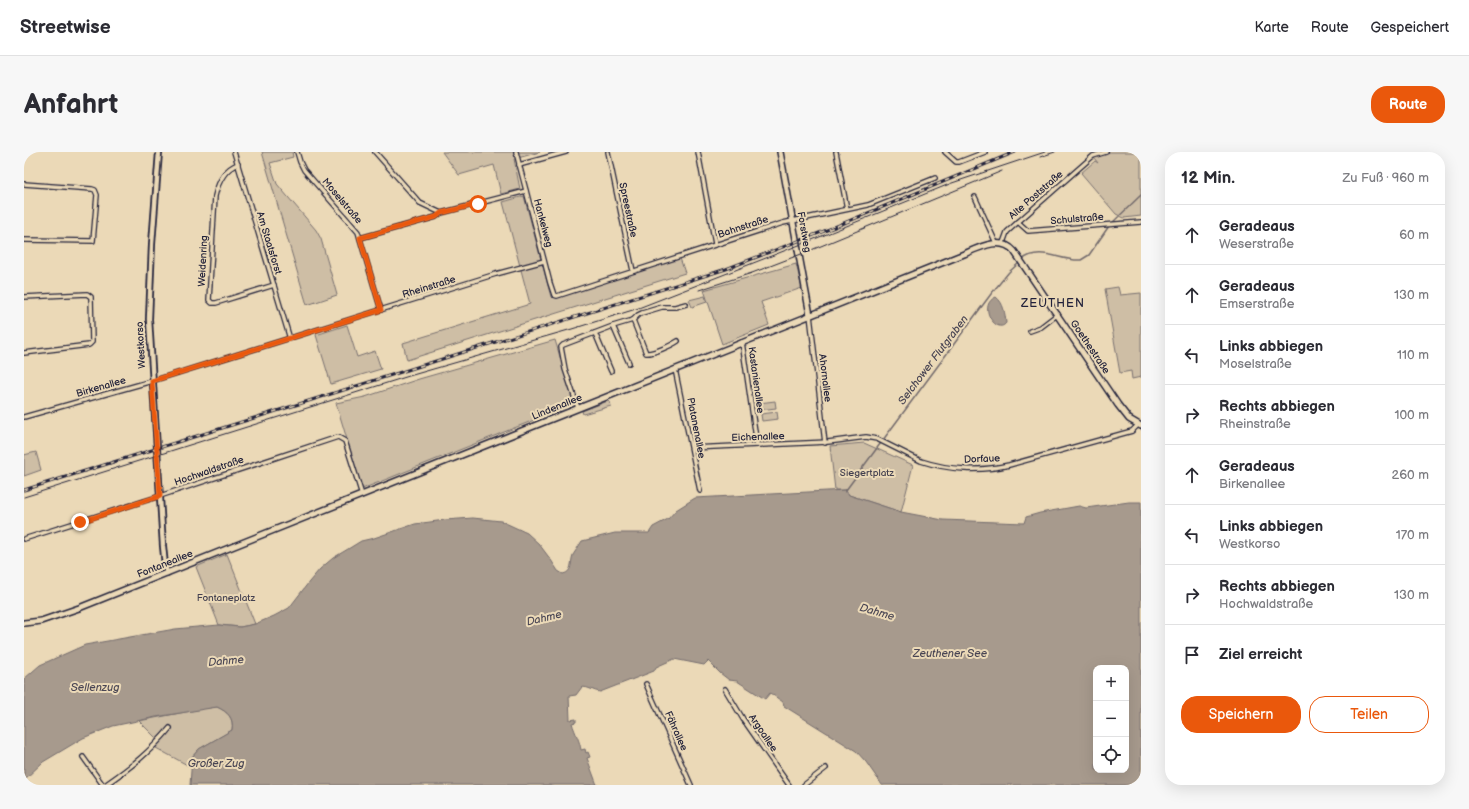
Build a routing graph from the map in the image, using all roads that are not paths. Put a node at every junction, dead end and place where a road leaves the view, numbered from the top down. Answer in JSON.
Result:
{"nodes":[{"id":1,"x":158,"y":152,"type":"edge"},
{"id":2,"x":234,"y":152,"type":"edge"},
{"id":3,"x":297,"y":152,"type":"edge"},
{"id":4,"x":376,"y":152,"type":"edge"},
{"id":5,"x":516,"y":152,"type":"edge"},
{"id":6,"x":566,"y":152,"type":"edge"},
{"id":7,"x":608,"y":152,"type":"edge"},
{"id":8,"x":698,"y":152,"type":"edge"},
{"id":9,"x":780,"y":152,"type":"edge"},
{"id":10,"x":836,"y":152,"type":"edge"},
{"id":11,"x":945,"y":152,"type":"edge"},
{"id":12,"x":985,"y":152,"type":"edge"},
{"id":13,"x":1106,"y":152,"type":"edge"},
{"id":14,"x":238,"y":164,"type":"junction"},
{"id":15,"x":519,"y":165,"type":"junction"},
{"id":16,"x":935,"y":178,"type":"dead end"},
{"id":17,"x":24,"y":184,"type":"edge"},
{"id":18,"x":526,"y":191,"type":"junction"},
{"id":19,"x":975,"y":197,"type":"dead end"},
{"id":20,"x":847,"y":210,"type":"junction"},
{"id":21,"x":441,"y":213,"type":"junction"},
{"id":22,"x":793,"y":221,"type":"junction"},
{"id":23,"x":1018,"y":222,"type":"junction"},
{"id":24,"x":1141,"y":222,"type":"edge"},
{"id":25,"x":360,"y":238,"type":"junction"},
{"id":26,"x":24,"y":240,"type":"edge"},
{"id":27,"x":996,"y":243,"type":"junction"},
{"id":28,"x":1003,"y":243,"type":"junction"},
{"id":29,"x":715,"y":244,"type":"junction"},
{"id":30,"x":544,"y":261,"type":"junction"},
{"id":31,"x":633,"y":271,"type":"junction"},
{"id":32,"x":274,"y":285,"type":"junction"},
{"id":33,"x":556,"y":296,"type":"joint"},
{"id":34,"x":24,"y":297,"type":"edge"},
{"id":35,"x":686,"y":304,"type":"dead end"},
{"id":36,"x":381,"y":310,"type":"junction"},
{"id":37,"x":1058,"y":314,"type":"junction"},
{"id":38,"x":810,"y":315,"type":"junction"},
{"id":39,"x":633,"y":320,"type":"junction"},
{"id":40,"x":613,"y":326,"type":"junction"},
{"id":41,"x":319,"y":330,"type":"joint"},
{"id":42,"x":1030,"y":331,"type":"dead end"},
{"id":43,"x":595,"y":333,"type":"junction"},
{"id":44,"x":290,"y":339,"type":"junction"},
{"id":45,"x":678,"y":341,"type":"dead end"},
{"id":46,"x":742,"y":342,"type":"junction"},
{"id":47,"x":24,"y":353,"type":"edge"},
{"id":48,"x":629,"y":363,"type":"dead end"},
{"id":49,"x":675,"y":369,"type":"junction"},
{"id":50,"x":611,"y":371,"type":"dead end"},
{"id":51,"x":152,"y":381,"type":"junction"},
{"id":52,"x":578,"y":408,"type":"junction"},
{"id":53,"x":24,"y":417,"type":"edge"},
{"id":54,"x":1140,"y":425,"type":"edge"},
{"id":55,"x":825,"y":443,"type":"junction"},
{"id":56,"x":757,"y":446,"type":"junction"},
{"id":57,"x":692,"y":448,"type":"junction"},
{"id":58,"x":700,"y":491,"type":"dead end"},
{"id":59,"x":362,"y":495,"type":"junction"},
{"id":60,"x":160,"y":496,"type":"junction"},
{"id":61,"x":311,"y":515,"type":"joint"},
{"id":62,"x":24,"y":539,"type":"edge"},
{"id":63,"x":167,"y":573,"type":"junction"},
{"id":64,"x":24,"y":623,"type":"edge"},
{"id":65,"x":646,"y":684,"type":"dead end"},
{"id":66,"x":725,"y":689,"type":"dead end"},
{"id":67,"x":170,"y":728,"type":"dead end"},
{"id":68,"x":83,"y":757,"type":"dead end"},
{"id":69,"x":826,"y":768,"type":"dead end"},
{"id":70,"x":104,"y":785,"type":"edge"},
{"id":71,"x":691,"y":785,"type":"edge"},
{"id":72,"x":789,"y":785,"type":"edge"},
{"id":73,"x":804,"y":785,"type":"edge"}],
"edges":[{"from":1,"to":51,"type":"street","name":"Westkorso"},
{"from":2,"to":14,"type":"street","name":"Am Staatsforst"},
{"from":3,"to":25,"type":"street","name":"Moselstraße"},
{"from":4,"to":21,"type":"street"},
{"from":5,"to":15,"type":"street","name":"Hankelweg"},
{"from":6,"to":15,"type":"street"},
{"from":7,"to":31,"type":"street","name":"Spreestraße"},
{"from":8,"to":29,"type":"street"},
{"from":9,"to":22,"type":"main road","name":"Forstweg"},
{"from":10,"to":20,"type":"street"},
{"from":11,"to":12,"type":"street"},
{"from":13,"to":23,"type":"street","name":"Alte Poststraße"},
{"from":14,"to":32,"type":"street","name":"Am Staatsforst"},
{"from":14,"to":32,"type":"street","name":"Weidenring"},
{"from":15,"to":18,"type":"street","name":"Hankelweg"},
{"from":16,"to":20,"type":"street","name":"Bahnstraße"},
{"from":17,"to":26,"type":"street"},
{"from":18,"to":21,"type":"street"},
{"from":18,"to":30,"type":"street","name":"Hankelweg"},
{"from":19,"to":27,"type":"street"},
{"from":20,"to":22,"type":"street","name":"Bahnstraße"},
{"from":21,"to":25,"type":"street"},
{"from":22,"to":29,"type":"street","name":"Bahnstraße"},
{"from":22,"to":38,"type":"main road","name":"Forstweg"},
{"from":23,"to":24,"type":"street","name":"Schulstraße"},
{"from":23,"to":28,"type":"street","name":"Alte Poststraße"},
{"from":25,"to":36,"type":"street","name":"Moselstraße"},
{"from":27,"to":28,"type":"main road"},
{"from":27,"to":38,"type":"main road"},
{"from":28,"to":37,"type":"main road","name":"Goethestraße"},
{"from":29,"to":31,"type":"street","name":"Bahnstraße"},
{"from":30,"to":33,"type":"street","name":"Hankelweg"},
{"from":30,"to":36,"type":"street","name":"Rheinstraße"},
{"from":31,"to":33,"type":"street","name":"Bahnstraße"},
{"from":32,"to":44,"type":"street","name":"Am Staatsforst"},
{"from":34,"to":47,"type":"street"},
{"from":35,"to":39,"type":"street"},
{"from":36,"to":41,"type":"street","name":"Rheinstraße"},
{"from":37,"to":42,"type":"street"},
{"from":37,"to":54,"type":"main road","name":"Goethestraße"},
{"from":38,"to":46,"type":"main road","name":"Lindenallee"},
{"from":38,"to":55,"type":"street","name":"Ahornallee"},
{"from":39,"to":40,"type":"street"},
{"from":39,"to":45,"type":"street"},
{"from":40,"to":43,"type":"street"},
{"from":40,"to":48,"type":"street"},
{"from":41,"to":44,"type":"street","name":"Birkenallee"},
{"from":43,"to":50,"type":"street"},
{"from":43,"to":52,"type":"street"},
{"from":44,"to":51,"type":"street","name":"Birkenallee"},
{"from":46,"to":49,"type":"main road","name":"Lindenallee"},
{"from":46,"to":56,"type":"street","name":"Kastanienallee"},
{"from":49,"to":52,"type":"main road","name":"Lindenallee"},
{"from":49,"to":57,"type":"street","name":"Platanenallee"},
{"from":51,"to":53,"type":"street","name":"Birkenallee"},
{"from":51,"to":60,"type":"street","name":"Westkorso"},
{"from":52,"to":59,"type":"main road","name":"Lindenallee"},
{"from":54,"to":55,"type":"street","name":"Dorfaue"},
{"from":55,"to":56,"type":"street","name":"Eichenallee"},
{"from":56,"to":57,"type":"street","name":"Eichenallee"},
{"from":57,"to":58,"type":"street","name":"Platanenallee"},
{"from":59,"to":60,"type":"street","name":"Hochwaldstraße"},
{"from":59,"to":61,"type":"main road","name":"Lindenallee"},
{"from":60,"to":62,"type":"street","name":"Hochwaldstraße"},
{"from":60,"to":63,"type":"street","name":"Westkorso"},
{"from":61,"to":63,"type":"main road","name":"Fontaneallee"},
{"from":63,"to":64,"type":"main road","name":"Fontaneallee"},
{"from":65,"to":71,"type":"street","name":"Fährallee"},
{"from":66,"to":72,"type":"street","name":"Argoallee"},
{"from":67,"to":70,"type":"street"},
{"from":68,"to":70,"type":"street"},
{"from":69,"to":73,"type":"street"}]}
